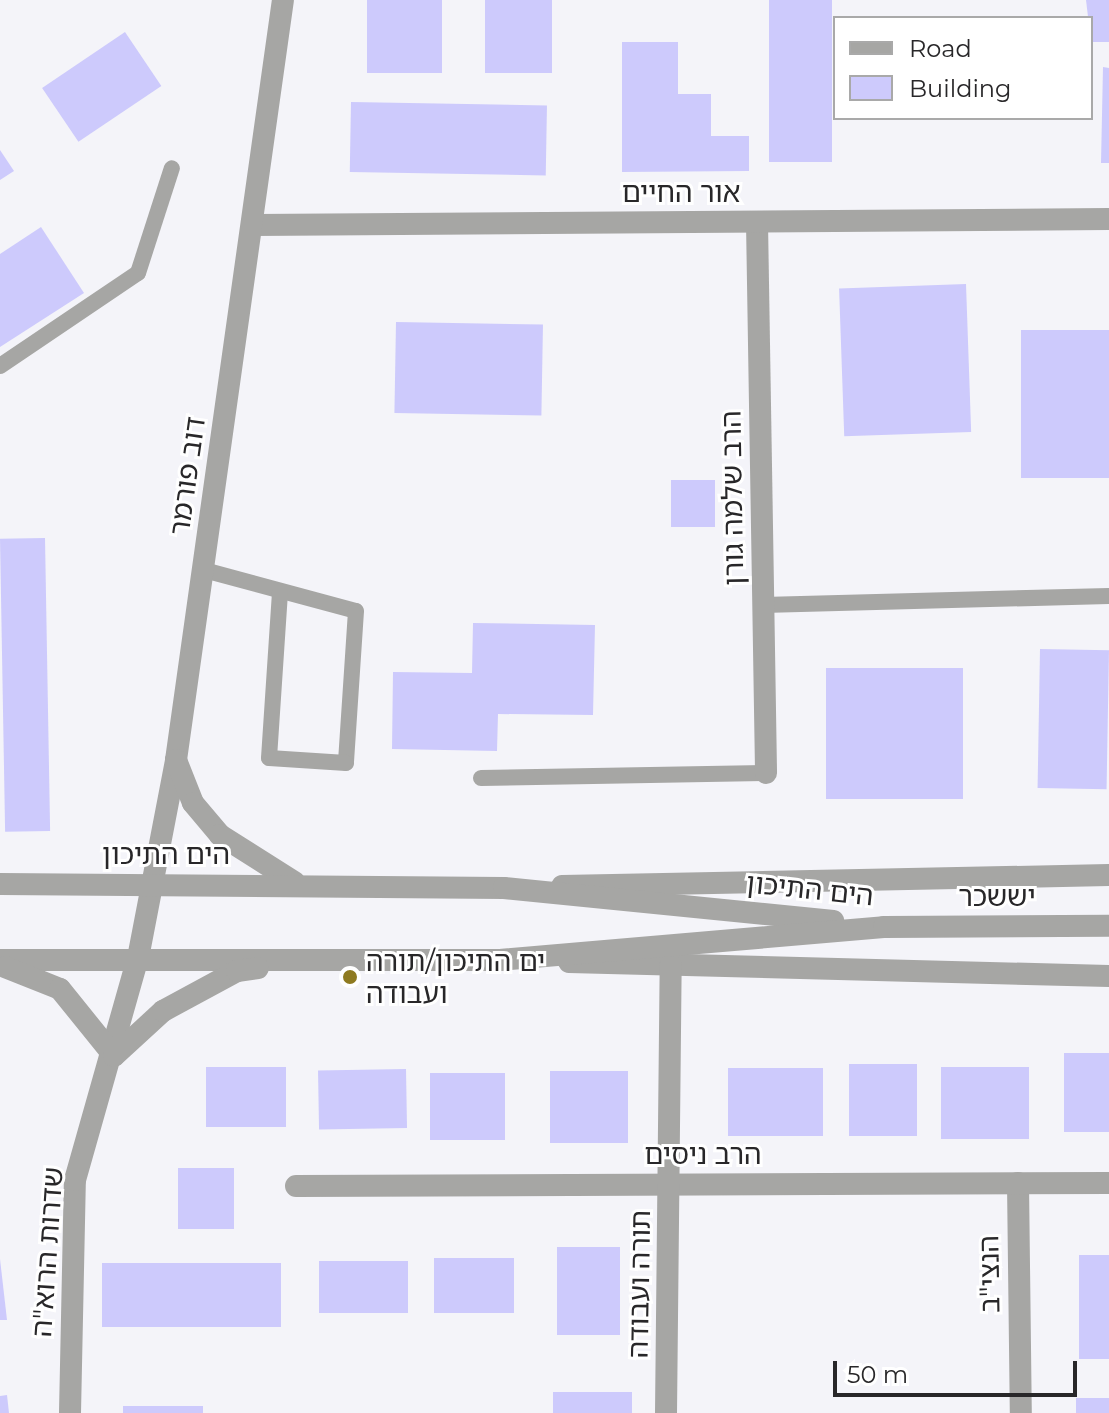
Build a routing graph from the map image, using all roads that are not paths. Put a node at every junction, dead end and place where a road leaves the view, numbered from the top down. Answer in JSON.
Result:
{"nodes":[{"id":1,"x":283,"y":0,"type":"edge"},
{"id":2,"x":172,"y":168,"type":"dead end"},
{"id":3,"x":1109,"y":219,"type":"edge"},
{"id":4,"x":757,"y":222,"type":"junction"},
{"id":5,"x":253,"y":225,"type":"junction"},
{"id":6,"x":0,"y":366,"type":"edge"},
{"id":7,"x":204,"y":570,"type":"junction"},
{"id":8,"x":280,"y":591,"type":"junction"},
{"id":9,"x":1109,"y":596,"type":"edge"},
{"id":10,"x":763,"y":605,"type":"junction"},
{"id":11,"x":176,"y":760,"type":"junction"},
{"id":12,"x":766,"y":773,"type":"joint"},
{"id":13,"x":481,"y":778,"type":"dead end"},
{"id":14,"x":1109,"y":875,"type":"edge"},
{"id":15,"x":152,"y":883,"type":"junction"},
{"id":16,"x":0,"y":884,"type":"edge"},
{"id":17,"x":298,"y":885,"type":"junction"},
{"id":18,"x":504,"y":888,"type":"junction"},
{"id":19,"x":1109,"y":926,"type":"edge"},
{"id":20,"x":884,"y":927,"type":"junction"},
{"id":21,"x":138,"y":958,"type":"junction"},
{"id":22,"x":0,"y":960,"type":"edge"},
{"id":23,"x":310,"y":960,"type":"junction"},
{"id":24,"x":500,"y":960,"type":"junction"},
{"id":25,"x":671,"y":965,"type":"junction"},
{"id":26,"x":0,"y":966,"type":"edge"},
{"id":27,"x":1109,"y":976,"type":"edge"},
{"id":28,"x":114,"y":1056,"type":"junction"},
{"id":29,"x":1018,"y":1183,"type":"junction"},
{"id":30,"x":1109,"y":1183,"type":"edge"},
{"id":31,"x":671,"y":1185,"type":"junction"},
{"id":32,"x":296,"y":1186,"type":"dead end"},
{"id":33,"x":70,"y":1413,"type":"edge"},
{"id":34,"x":666,"y":1413,"type":"edge"},
{"id":35,"x":1021,"y":1413,"type":"edge"}],
"edges":[{"from":1,"to":5,"type":"street","name":"דוב פורמר"},
{"from":2,"to":6,"type":"lane"},
{"from":3,"to":4,"type":"street","name":"אור החיים"},
{"from":4,"to":5,"type":"street","name":"אור החיים"},
{"from":4,"to":10,"type":"street","name":"הרב שלמה גורן"},
{"from":5,"to":7,"type":"street","name":"דוב פורמר"},
{"from":7,"to":8,"type":"lane"},
{"from":7,"to":11,"type":"street","name":"דוב פורמר"},
{"from":8,"to":8,"type":"lane"},
{"from":9,"to":10,"type":"lane"},
{"from":10,"to":12,"type":"street","name":"הרב שלמה גורן"},
{"from":11,"to":15,"type":"street","name":"דוב פורמר"},
{"from":11,"to":17,"type":"street"},
{"from":12,"to":13,"type":"lane"},
{"from":14,"to":18,"type":"street"},
{"from":15,"to":16,"type":"street","name":"הים התיכון"},
{"from":15,"to":17,"type":"street","name":"הים התיכון"},
{"from":15,"to":21,"type":"street","name":"דוב פורמר"},
{"from":17,"to":18,"type":"street","name":"הים התיכון"},
{"from":18,"to":20,"type":"street","name":"הים התיכון"},
{"from":19,"to":20,"type":"street","name":"יששכר"},
{"from":20,"to":24,"type":"street","name":"הים התיכון"},
{"from":21,"to":22,"type":"street","name":"הים התיכון"},
{"from":21,"to":23,"type":"street","name":"הים התיכון"},
{"from":21,"to":28,"type":"street","name":"שדרות הרוא\"ה"},
{"from":23,"to":24,"type":"street","name":"הים התיכון"},
{"from":23,"to":28,"type":"street"},
{"from":24,"to":25,"type":"street"},
{"from":25,"to":27,"type":"street"},
{"from":25,"to":31,"type":"street","name":"תורה ועבודה"},
{"from":26,"to":28,"type":"street"},
{"from":28,"to":33,"type":"street","name":"שדרות הרוא\"ה"},
{"from":29,"to":30,"type":"street","name":"הרב ניסים"},
{"from":29,"to":31,"type":"street","name":"הרב ניסים"},
{"from":29,"to":35,"type":"street","name":"הנצי\"ב"},
{"from":31,"to":32,"type":"street","name":"הרב ניסים"},
{"from":31,"to":34,"type":"street","name":"תורה ועבודה"}]}
